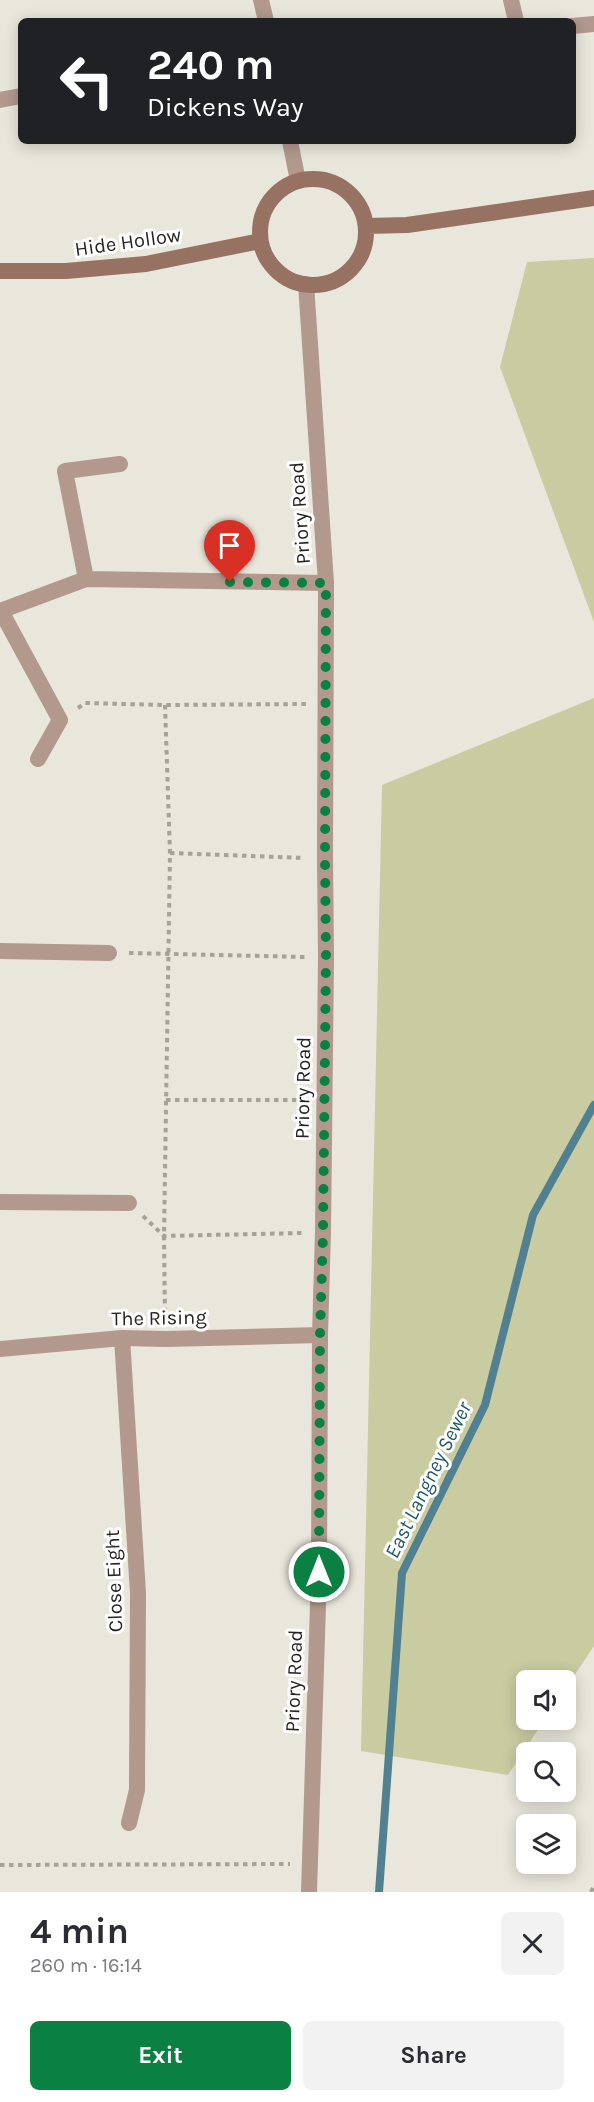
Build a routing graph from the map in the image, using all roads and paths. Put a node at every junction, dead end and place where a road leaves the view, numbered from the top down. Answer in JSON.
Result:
{"nodes":[{"id":1,"x":261,"y":0,"type":"edge"},
{"id":2,"x":511,"y":0,"type":"edge"},
{"id":3,"x":265,"y":18,"type":"edge"},
{"id":4,"x":515,"y":18,"type":"edge"},
{"id":5,"x":594,"y":24,"type":"edge"},
{"id":6,"x":576,"y":26,"type":"edge"},
{"id":7,"x":18,"y":97,"type":"edge"},
{"id":8,"x":0,"y":100,"type":"edge"},
{"id":9,"x":291,"y":144,"type":"edge"},
{"id":10,"x":298,"y":181,"type":"junction"},
{"id":11,"x":594,"y":198,"type":"edge"},
{"id":12,"x":367,"y":226,"type":"junction"},
{"id":13,"x":260,"y":241,"type":"junction"},
{"id":14,"x":0,"y":271,"type":"edge"},
{"id":15,"x":306,"y":284,"type":"junction"},
{"id":16,"x":120,"y":464,"type":"dead end"},
{"id":17,"x":86,"y":579,"type":"junction"},
{"id":18,"x":326,"y":583,"type":"junction"},
{"id":19,"x":0,"y":611,"type":"edge"},
{"id":20,"x":326,"y":704,"type":"junction"},
{"id":21,"x":165,"y":705,"type":"junction"},
{"id":22,"x":60,"y":720,"type":"junction"},
{"id":23,"x":38,"y":759,"type":"dead end"},
{"id":24,"x":170,"y":853,"type":"junction"},
{"id":25,"x":325,"y":858,"type":"junction"},
{"id":26,"x":0,"y":951,"type":"edge"},
{"id":27,"x":109,"y":953,"type":"joint"},
{"id":28,"x":169,"y":954,"type":"junction"},
{"id":29,"x":326,"y":957,"type":"junction"},
{"id":30,"x":166,"y":1100,"type":"junction"},
{"id":31,"x":324,"y":1100,"type":"junction"},
{"id":32,"x":0,"y":1202,"type":"edge"},
{"id":33,"x":129,"y":1203,"type":"joint"},
{"id":34,"x":323,"y":1232,"type":"junction"},
{"id":35,"x":164,"y":1236,"type":"junction"},
{"id":36,"x":320,"y":1335,"type":"junction"},
{"id":37,"x":122,"y":1338,"type":"junction"},
{"id":38,"x":166,"y":1339,"type":"junction"},
{"id":39,"x":0,"y":1349,"type":"edge"},
{"id":40,"x":129,"y":1822,"type":"dead end"},
{"id":41,"x":309,"y":1864,"type":"junction"},
{"id":42,"x":0,"y":1866,"type":"edge"},
{"id":43,"x":594,"y":1886,"type":"edge"},
{"id":44,"x":309,"y":1892,"type":"edge"},
{"id":45,"x":591,"y":1892,"type":"edge"}],
"edges":[{"from":1,"to":3,"type":"street"},
{"from":2,"to":4,"type":"street"},
{"from":5,"to":6,"type":"street"},
{"from":7,"to":8,"type":"street"},
{"from":9,"to":10,"type":"street"},
{"from":10,"to":12,"type":"main road"},
{"from":10,"to":13,"type":"main road"},
{"from":11,"to":12,"type":"main road"},
{"from":12,"to":15,"type":"main road"},
{"from":13,"to":14,"type":"main road","name":"Hide Hollow"},
{"from":13,"to":15,"type":"main road"},
{"from":15,"to":18,"type":"street","name":"Priory Road"},
{"from":16,"to":17,"type":"street"},
{"from":17,"to":18,"type":"street"},
{"from":17,"to":19,"type":"street"},
{"from":18,"to":20,"type":"street","name":"Priory Road"},
{"from":19,"to":22,"type":"street"},
{"from":20,"to":21,"type":"path"},
{"from":20,"to":25,"type":"street","name":"Priory Road"},
{"from":21,"to":22,"type":"path"},
{"from":21,"to":24,"type":"path"},
{"from":22,"to":23,"type":"street"},
{"from":24,"to":25,"type":"path"},
{"from":24,"to":28,"type":"path"},
{"from":25,"to":29,"type":"street","name":"Priory Road"},
{"from":26,"to":27,"type":"street"},
{"from":27,"to":28,"type":"path"},
{"from":28,"to":29,"type":"path"},
{"from":28,"to":30,"type":"path"},
{"from":29,"to":31,"type":"street","name":"Priory Road"},
{"from":30,"to":31,"type":"path"},
{"from":30,"to":35,"type":"path"},
{"from":31,"to":34,"type":"street","name":"Priory Road"},
{"from":32,"to":33,"type":"street"},
{"from":33,"to":35,"type":"path"},
{"from":34,"to":35,"type":"path"},
{"from":34,"to":36,"type":"street","name":"Priory Road"},
{"from":35,"to":38,"type":"path"},
{"from":36,"to":38,"type":"street","name":"The Rising"},
{"from":36,"to":41,"type":"street","name":"Priory Road"},
{"from":37,"to":38,"type":"street","name":"The Rising"},
{"from":37,"to":39,"type":"street","name":"The Rising"},
{"from":37,"to":40,"type":"street","name":"Close Eight"},
{"from":41,"to":42,"type":"path"},
{"from":41,"to":44,"type":"street","name":"Priory Road"},
{"from":43,"to":45,"type":"path"}]}
